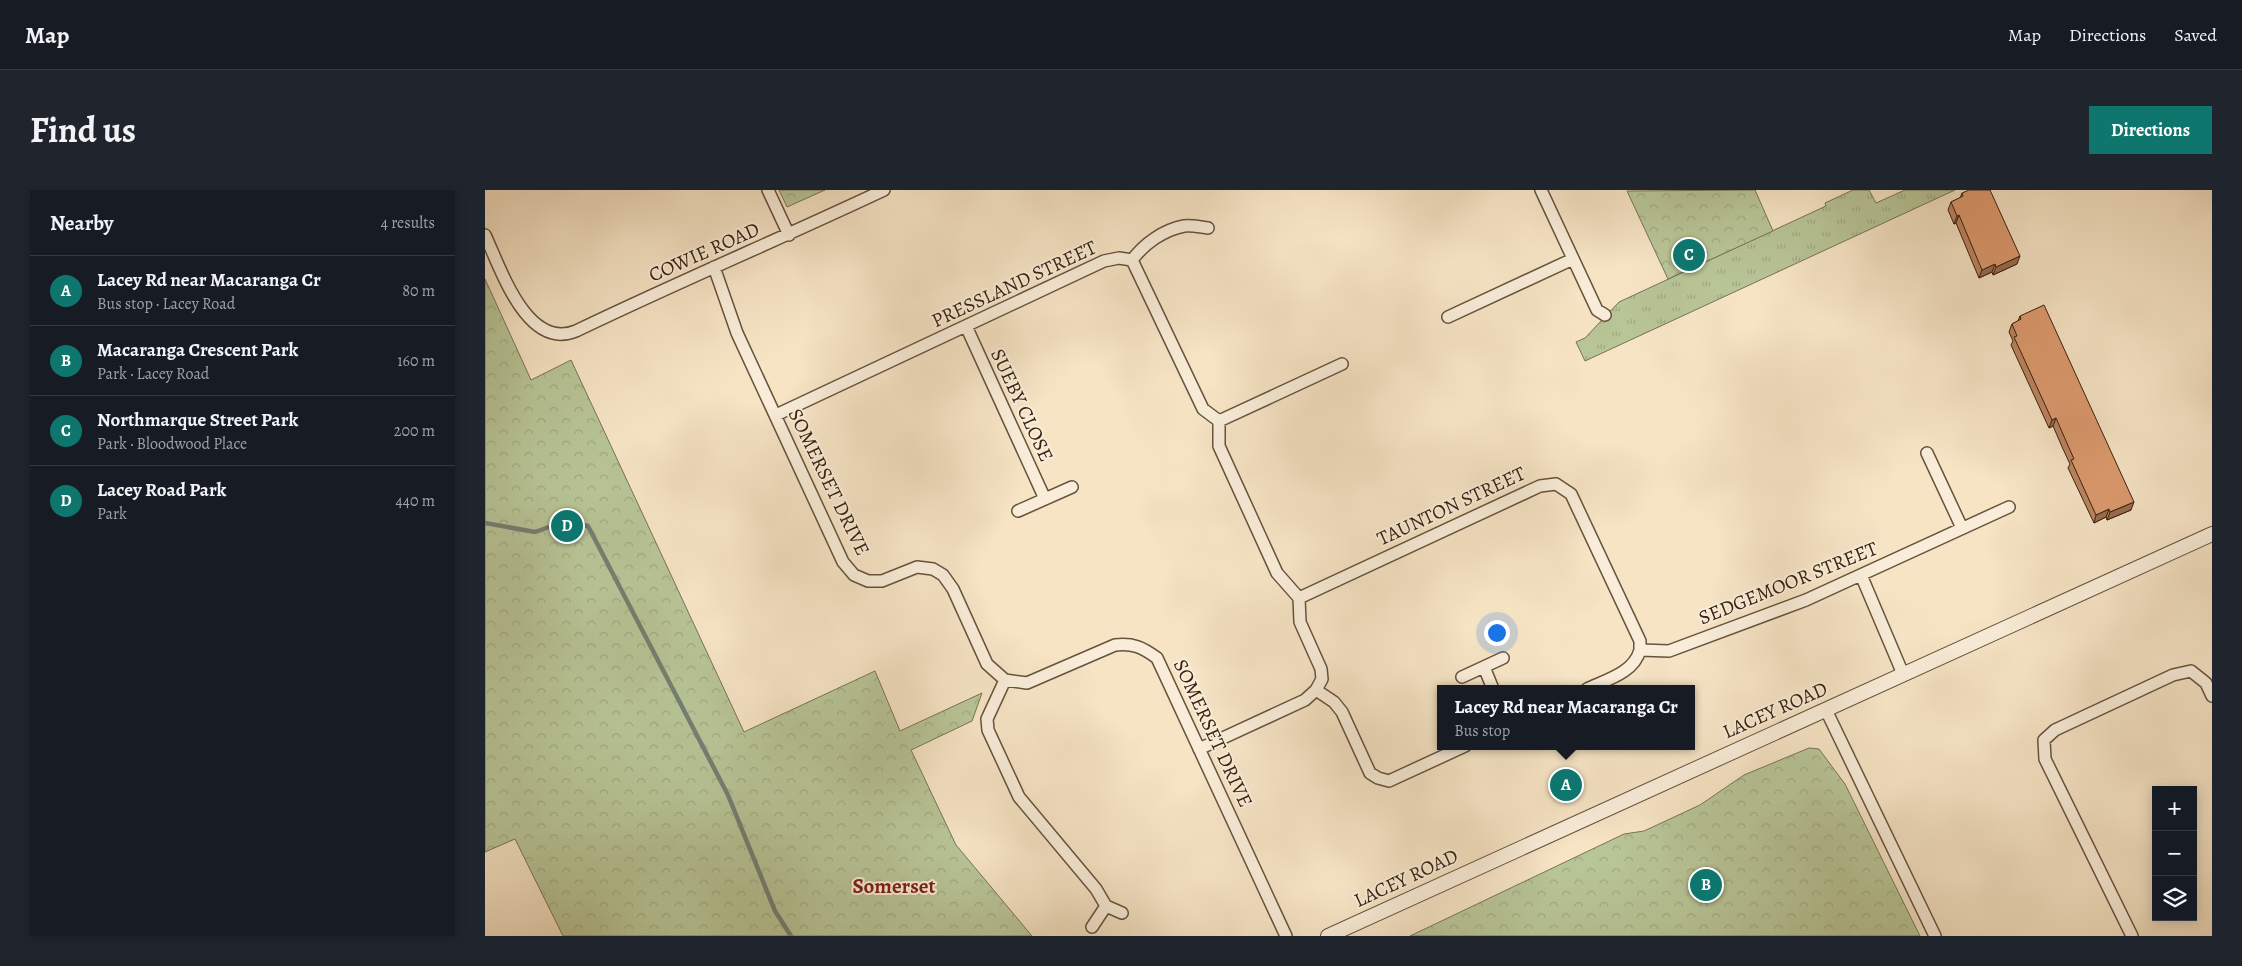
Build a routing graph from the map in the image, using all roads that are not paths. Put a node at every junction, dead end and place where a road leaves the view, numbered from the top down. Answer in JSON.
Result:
{"nodes":[{"id":1,"x":768,"y":190,"type":"edge"},
{"id":2,"x":884,"y":190,"type":"edge"},
{"id":3,"x":1541,"y":190,"type":"edge"},
{"id":4,"x":1208,"y":228,"type":"dead end"},
{"id":5,"x":485,"y":235,"type":"edge"},
{"id":6,"x":789,"y":235,"type":"junction"},
{"id":7,"x":1573,"y":259,"type":"junction"},
{"id":8,"x":1132,"y":260,"type":"junction"},
{"id":9,"x":714,"y":267,"type":"junction"},
{"id":10,"x":1605,"y":315,"type":"dead end"},
{"id":11,"x":1448,"y":317,"type":"dead end"},
{"id":12,"x":966,"y":326,"type":"junction"},
{"id":13,"x":1342,"y":364,"type":"dead end"},
{"id":14,"x":776,"y":415,"type":"junction"},
{"id":15,"x":1219,"y":421,"type":"junction"},
{"id":16,"x":1927,"y":453,"type":"dead end"},
{"id":17,"x":1072,"y":487,"type":"dead end"},
{"id":18,"x":1045,"y":499,"type":"junction"},
{"id":19,"x":2009,"y":507,"type":"dead end"},
{"id":20,"x":1018,"y":511,"type":"dead end"},
{"id":21,"x":1962,"y":528,"type":"junction"},
{"id":22,"x":2212,"y":534,"type":"edge"},
{"id":23,"x":1861,"y":576,"type":"junction"},
{"id":24,"x":1299,"y":598,"type":"junction"},
{"id":25,"x":1640,"y":650,"type":"junction"},
{"id":26,"x":1503,"y":658,"type":"dead end"},
{"id":27,"x":1484,"y":667,"type":"junction"},
{"id":28,"x":1903,"y":674,"type":"junction"},
{"id":29,"x":1461,"y":677,"type":"dead end"},
{"id":30,"x":1005,"y":680,"type":"junction"},
{"id":31,"x":1491,"y":685,"type":"edge"},
{"id":32,"x":1595,"y":685,"type":"edge"},
{"id":33,"x":1316,"y":690,"type":"junction"},
{"id":34,"x":2212,"y":696,"type":"edge"},
{"id":35,"x":1826,"y":710,"type":"junction"},
{"id":36,"x":1199,"y":749,"type":"junction"},
{"id":37,"x":1456,"y":750,"type":"edge"},
{"id":38,"x":1106,"y":906,"type":"junction"},
{"id":39,"x":1122,"y":913,"type":"dead end"},
{"id":40,"x":1092,"y":927,"type":"dead end"},
{"id":41,"x":1286,"y":936,"type":"edge"},
{"id":42,"x":1328,"y":936,"type":"edge"},
{"id":43,"x":1935,"y":936,"type":"edge"},
{"id":44,"x":2132,"y":936,"type":"edge"}],
"edges":[{"from":1,"to":6,"type":"street"},
{"from":2,"to":6,"type":"street","name":"COWIE ROAD"},
{"from":3,"to":7,"type":"street"},
{"from":4,"to":8,"type":"street"},
{"from":5,"to":9,"type":"street","name":"COWIE ROAD"},
{"from":6,"to":9,"type":"street","name":"COWIE ROAD"},
{"from":7,"to":10,"type":"street"},
{"from":7,"to":11,"type":"street"},
{"from":8,"to":12,"type":"street","name":"PRESSLAND STREET"},
{"from":8,"to":15,"type":"street"},
{"from":9,"to":14,"type":"street","name":"SOMERSET DRIVE"},
{"from":12,"to":14,"type":"street","name":"PRESSLAND STREET"},
{"from":12,"to":18,"type":"street","name":"SUEBY CLOSE"},
{"from":13,"to":15,"type":"street"},
{"from":14,"to":30,"type":"street","name":"SOMERSET DRIVE"},
{"from":15,"to":24,"type":"street"},
{"from":16,"to":21,"type":"street"},
{"from":17,"to":18,"type":"street"},
{"from":18,"to":20,"type":"street"},
{"from":19,"to":21,"type":"street","name":"SEDGEMOOR STREET"},
{"from":21,"to":23,"type":"street","name":"SEDGEMOOR STREET"},
{"from":22,"to":28,"type":"street","name":"LACEY ROAD"},
{"from":23,"to":25,"type":"street","name":"SEDGEMOOR STREET"},
{"from":23,"to":28,"type":"street"},
{"from":24,"to":25,"type":"street","name":"TAUNTON STREET"},
{"from":24,"to":33,"type":"street"},
{"from":25,"to":32,"type":"street"},
{"from":26,"to":27,"type":"street"},
{"from":27,"to":29,"type":"street"},
{"from":27,"to":31,"type":"street"},
{"from":28,"to":35,"type":"street","name":"LACEY ROAD"},
{"from":30,"to":36,"type":"street","name":"SOMERSET DRIVE"},
{"from":30,"to":38,"type":"street"},
{"from":33,"to":36,"type":"street"},
{"from":33,"to":37,"type":"street"},
{"from":34,"to":44,"type":"street"},
{"from":35,"to":42,"type":"street","name":"LACEY ROAD"},
{"from":35,"to":43,"type":"street"},
{"from":36,"to":41,"type":"street","name":"SOMERSET DRIVE"},
{"from":38,"to":39,"type":"street"},
{"from":38,"to":40,"type":"street"}]}
